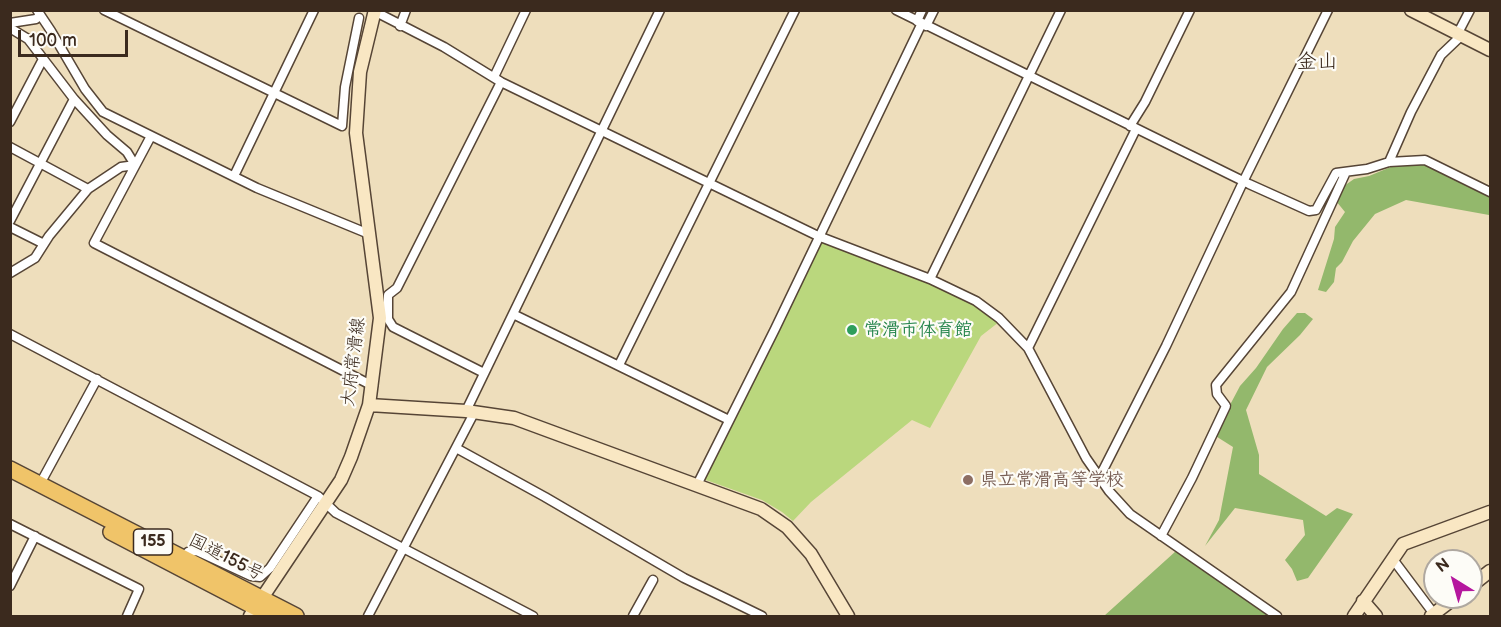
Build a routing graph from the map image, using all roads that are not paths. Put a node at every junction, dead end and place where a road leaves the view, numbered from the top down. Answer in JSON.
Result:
{"nodes":[{"id":1,"x":104,"y":10,"type":"edge"},
{"id":2,"x":314,"y":10,"type":"edge"},
{"id":3,"x":406,"y":10,"type":"edge"},
{"id":4,"x":526,"y":10,"type":"edge"},
{"id":5,"x":660,"y":10,"type":"edge"},
{"id":6,"x":795,"y":10,"type":"edge"},
{"id":7,"x":896,"y":10,"type":"edge"},
{"id":8,"x":922,"y":10,"type":"edge"},
{"id":9,"x":934,"y":10,"type":"edge"},
{"id":10,"x":1061,"y":10,"type":"edge"},
{"id":11,"x":1190,"y":10,"type":"edge"},
{"id":12,"x":1328,"y":10,"type":"edge"},
{"id":13,"x":1411,"y":10,"type":"edge"},
{"id":14,"x":1470,"y":10,"type":"edge"},
{"id":15,"x":374,"y":11,"type":"edge"},
{"id":16,"x":39,"y":13,"type":"edge"},
{"id":17,"x":359,"y":18,"type":"dead end"},
{"id":18,"x":10,"y":23,"type":"edge"},
{"id":19,"x":922,"y":23,"type":"junction"},
{"id":20,"x":400,"y":26,"type":"junction"},
{"id":21,"x":10,"y":28,"type":"edge"},
{"id":22,"x":1460,"y":34,"type":"junction"},
{"id":23,"x":1491,"y":50,"type":"edge"},
{"id":24,"x":43,"y":59,"type":"junction"},
{"id":25,"x":1030,"y":75,"type":"junction"},
{"id":26,"x":497,"y":80,"type":"junction"},
{"id":27,"x":274,"y":92,"type":"junction"},
{"id":28,"x":74,"y":99,"type":"junction"},
{"id":29,"x":10,"y":122,"type":"edge"},
{"id":30,"x":1133,"y":127,"type":"junction"},
{"id":31,"x":602,"y":130,"type":"junction"},
{"id":32,"x":151,"y":136,"type":"junction"},
{"id":33,"x":10,"y":147,"type":"edge"},
{"id":34,"x":1389,"y":162,"type":"junction"},
{"id":35,"x":41,"y":164,"type":"junction"},
{"id":36,"x":135,"y":165,"type":"junction"},
{"id":37,"x":1346,"y":172,"type":"junction"},
{"id":38,"x":234,"y":176,"type":"junction"},
{"id":39,"x":1244,"y":180,"type":"junction"},
{"id":40,"x":709,"y":183,"type":"junction"},
{"id":41,"x":88,"y":189,"type":"junction"},
{"id":42,"x":1491,"y":192,"type":"edge"},
{"id":43,"x":10,"y":221,"type":"edge"},
{"id":44,"x":10,"y":227,"type":"edge"},
{"id":45,"x":369,"y":234,"type":"junction"},
{"id":46,"x":818,"y":236,"type":"junction"},
{"id":47,"x":44,"y":244,"type":"junction"},
{"id":48,"x":10,"y":273,"type":"edge"},
{"id":49,"x":930,"y":279,"type":"junction"},
{"id":50,"x":513,"y":314,"type":"junction"},
{"id":51,"x":10,"y":334,"type":"edge"},
{"id":52,"x":1028,"y":348,"type":"junction"},
{"id":53,"x":619,"y":366,"type":"junction"},
{"id":54,"x":484,"y":373,"type":"junction"},
{"id":55,"x":96,"y":379,"type":"junction"},
{"id":56,"x":373,"y":386,"type":"junction"},
{"id":57,"x":369,"y":405,"type":"junction"},
{"id":58,"x":470,"y":412,"type":"junction"},
{"id":59,"x":729,"y":420,"type":"junction"},
{"id":60,"x":456,"y":448,"type":"junction"},
{"id":61,"x":10,"y":469,"type":"edge"},
{"id":62,"x":1099,"y":478,"type":"junction"},
{"id":63,"x":10,"y":479,"type":"edge"},
{"id":64,"x":40,"y":484,"type":"junction"},
{"id":65,"x":697,"y":485,"type":"junction"},
{"id":66,"x":322,"y":500,"type":"junction"},
{"id":67,"x":1491,"y":512,"type":"edge"},
{"id":68,"x":10,"y":524,"type":"edge"},
{"id":69,"x":35,"y":536,"type":"junction"},
{"id":70,"x":1161,"y":536,"type":"junction"},
{"id":71,"x":403,"y":549,"type":"junction"},
{"id":72,"x":182,"y":558,"type":"junction"},
{"id":73,"x":1392,"y":558,"type":"junction"},
{"id":74,"x":653,"y":580,"type":"dead end"},
{"id":75,"x":10,"y":586,"type":"edge"},
{"id":76,"x":1363,"y":601,"type":"junction"},
{"id":77,"x":257,"y":608,"type":"edge"},
{"id":78,"x":1433,"y":615,"type":"edge"},
{"id":79,"x":127,"y":616,"type":"edge"},
{"id":80,"x":272,"y":616,"type":"edge"},
{"id":81,"x":296,"y":616,"type":"edge"},
{"id":82,"x":368,"y":616,"type":"edge"},
{"id":83,"x":533,"y":616,"type":"edge"},
{"id":84,"x":633,"y":616,"type":"edge"},
{"id":85,"x":762,"y":616,"type":"edge"},
{"id":86,"x":848,"y":616,"type":"edge"},
{"id":87,"x":1277,"y":616,"type":"edge"},
{"id":88,"x":1354,"y":616,"type":"edge"},
{"id":89,"x":1376,"y":616,"type":"edge"}],
"edges":[{"from":1,"to":27,"type":"street"},
{"from":2,"to":27,"type":"street"},
{"from":3,"to":20,"type":"street"},
{"from":4,"to":26,"type":"street"},
{"from":5,"to":31,"type":"street"},
{"from":6,"to":40,"type":"street"},
{"from":7,"to":19,"type":"street"},
{"from":8,"to":19,"type":"street"},
{"from":9,"to":19,"type":"street"},
{"from":10,"to":25,"type":"street"},
{"from":11,"to":30,"type":"street"},
{"from":12,"to":39,"type":"street"},
{"from":13,"to":22,"type":"street"},
{"from":14,"to":22,"type":"street"},
{"from":15,"to":20,"type":"street"},
{"from":15,"to":45,"type":"street","name":"大府常滑線"},
{"from":16,"to":18,"type":"street"},
{"from":16,"to":32,"type":"street"},
{"from":17,"to":27,"type":"street"},
{"from":19,"to":25,"type":"street"},
{"from":19,"to":46,"type":"street"},
{"from":20,"to":26,"type":"street"},
{"from":21,"to":24,"type":"street"},
{"from":22,"to":23,"type":"street"},
{"from":22,"to":34,"type":"street"},
{"from":24,"to":28,"type":"street"},
{"from":24,"to":29,"type":"street"},
{"from":25,"to":30,"type":"street"},
{"from":25,"to":49,"type":"street"},
{"from":26,"to":31,"type":"street"},
{"from":26,"to":54,"type":"street"},
{"from":27,"to":38,"type":"street"},
{"from":28,"to":35,"type":"street"},
{"from":28,"to":36,"type":"street"},
{"from":30,"to":39,"type":"street"},
{"from":30,"to":52,"type":"street"},
{"from":31,"to":40,"type":"street"},
{"from":31,"to":50,"type":"street"},
{"from":32,"to":36,"type":"street"},
{"from":32,"to":38,"type":"street"},
{"from":33,"to":35,"type":"street"},
{"from":34,"to":37,"type":"street"},
{"from":34,"to":42,"type":"street"},
{"from":35,"to":41,"type":"street"},
{"from":35,"to":43,"type":"street"},
{"from":36,"to":41,"type":"street"},
{"from":36,"to":56,"type":"street"},
{"from":37,"to":39,"type":"street"},
{"from":37,"to":70,"type":"street"},
{"from":38,"to":45,"type":"street"},
{"from":39,"to":62,"type":"street"},
{"from":40,"to":46,"type":"street"},
{"from":40,"to":53,"type":"street"},
{"from":41,"to":47,"type":"street"},
{"from":44,"to":47,"type":"street"},
{"from":45,"to":56,"type":"street","name":"大府常滑線"},
{"from":46,"to":49,"type":"street"},
{"from":46,"to":59,"type":"street"},
{"from":47,"to":48,"type":"street"},
{"from":49,"to":52,"type":"street"},
{"from":50,"to":53,"type":"street"},
{"from":50,"to":54,"type":"street"},
{"from":51,"to":55,"type":"street"},
{"from":52,"to":62,"type":"street"},
{"from":53,"to":59,"type":"street"},
{"from":54,"to":58,"type":"street"},
{"from":55,"to":64,"type":"street"},
{"from":55,"to":66,"type":"street"},
{"from":56,"to":57,"type":"street","name":"大府常滑線"},
{"from":57,"to":58,"type":"street"},
{"from":57,"to":66,"type":"street","name":"大府常滑線"},
{"from":58,"to":60,"type":"street"},
{"from":58,"to":65,"type":"street"},
{"from":59,"to":65,"type":"street"},
{"from":60,"to":71,"type":"street"},
{"from":60,"to":85,"type":"street"},
{"from":61,"to":64,"type":"highway","name":"国道155号","number":"155"},
{"from":62,"to":70,"type":"street"},
{"from":63,"to":77,"type":"highway","name":"国道155号","number":"155"},
{"from":64,"to":72,"type":"highway","name":"国道155号","number":"155"},
{"from":65,"to":86,"type":"street"},
{"from":66,"to":71,"type":"street"},
{"from":66,"to":72,"type":"street"},
{"from":66,"to":77,"type":"street","name":"大府常滑線"},
{"from":67,"to":73,"type":"street"},
{"from":68,"to":69,"type":"street"},
{"from":69,"to":75,"type":"street"},
{"from":69,"to":79,"type":"street"},
{"from":70,"to":87,"type":"street"},
{"from":71,"to":82,"type":"street"},
{"from":71,"to":83,"type":"street"},
{"from":72,"to":77,"type":"highway","name":"国道155号","number":"155"},
{"from":73,"to":76,"type":"street"},
{"from":73,"to":78,"type":"street"},
{"from":74,"to":84,"type":"street"},
{"from":76,"to":88,"type":"street"},
{"from":76,"to":89,"type":"street"},
{"from":77,"to":80,"type":"highway","name":"国道155号","number":"155"},
{"from":77,"to":81,"type":"highway","name":"国道155号","number":"155"}]}
